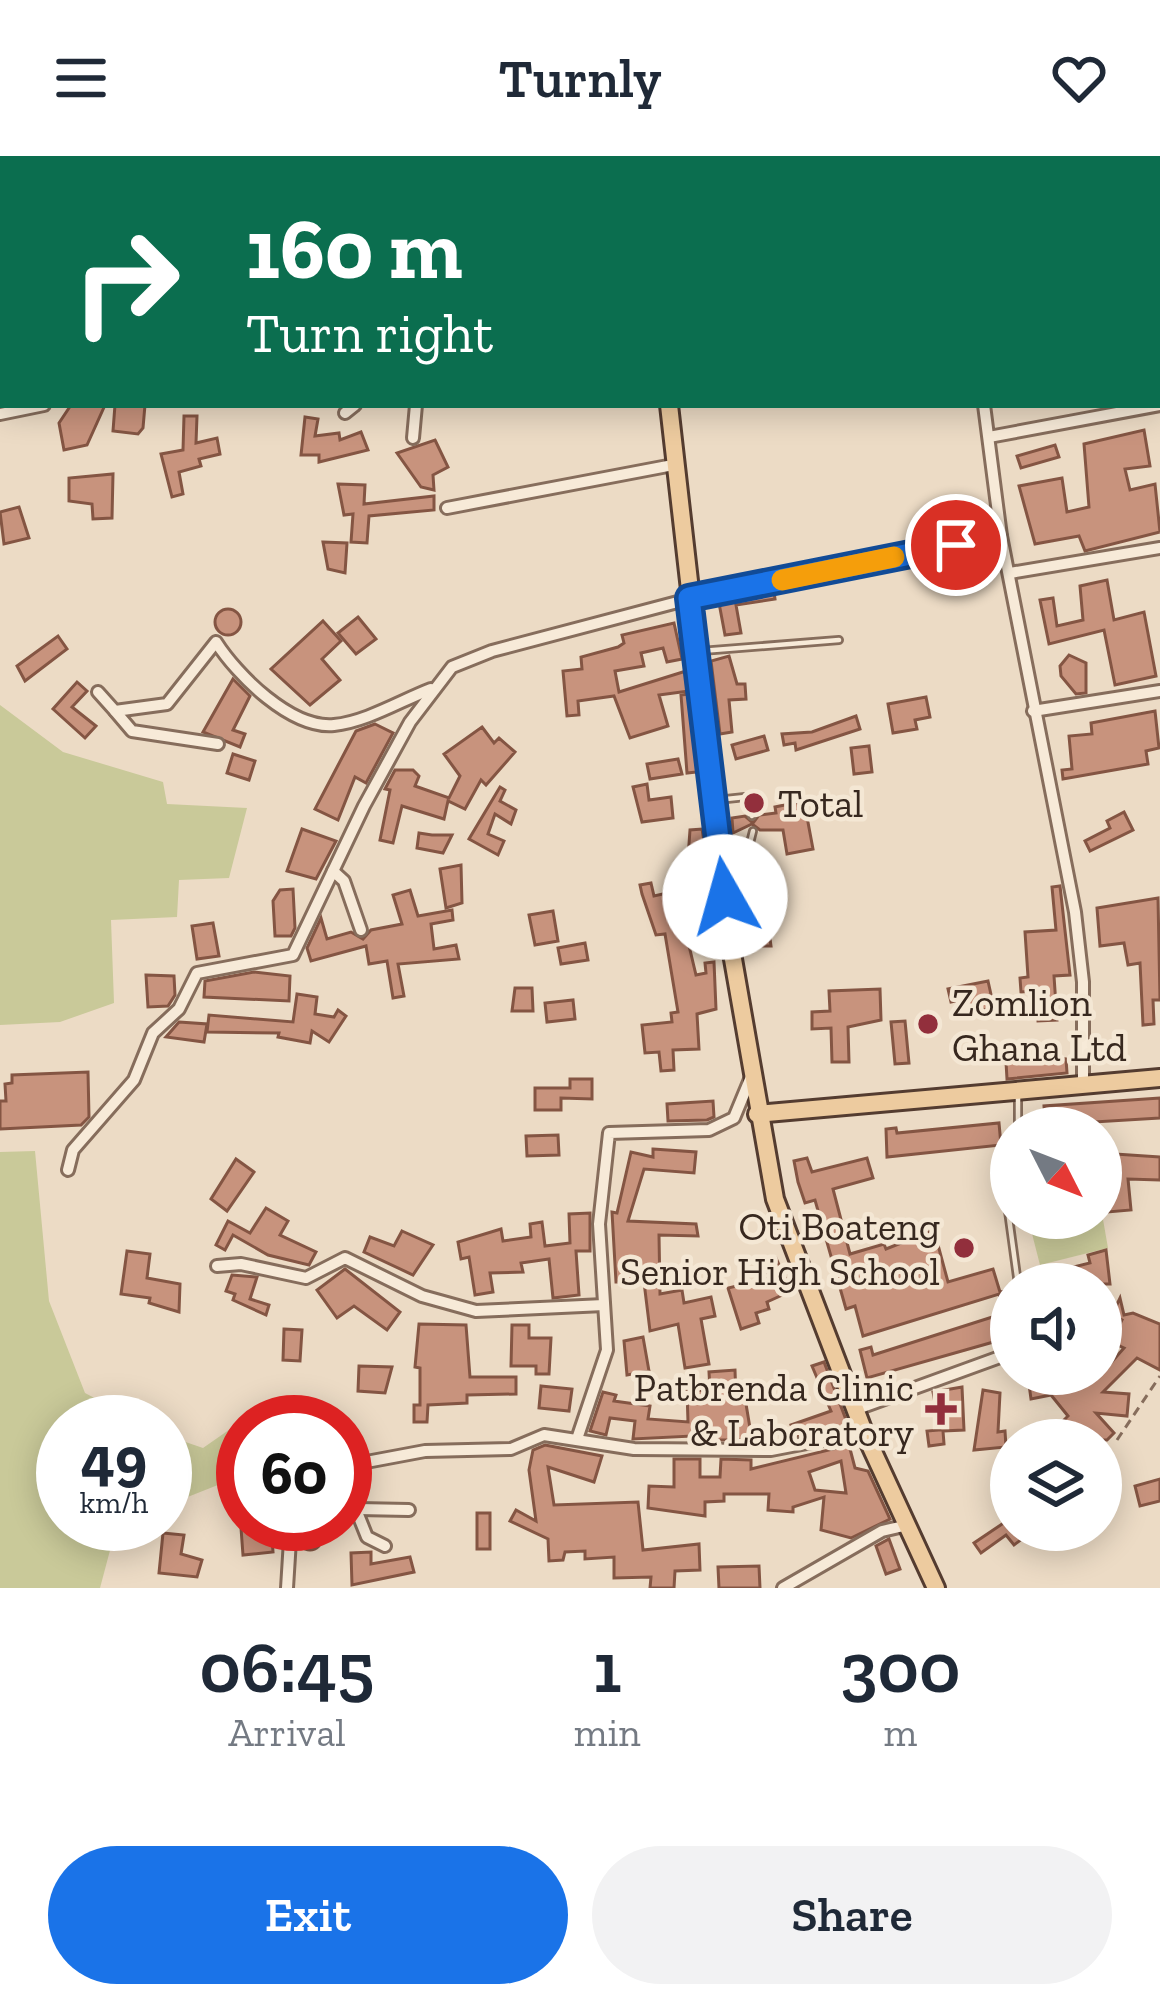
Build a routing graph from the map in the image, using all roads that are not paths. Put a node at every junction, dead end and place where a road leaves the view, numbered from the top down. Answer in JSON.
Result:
{"nodes":[{"id":1,"x":416,"y":408,"type":"edge"},
{"id":2,"x":669,"y":408,"type":"edge"},
{"id":3,"x":984,"y":408,"type":"edge"},
{"id":4,"x":1144,"y":408,"type":"edge"},
{"id":5,"x":989,"y":437,"type":"junction"},
{"id":6,"x":412,"y":438,"type":"dead end"},
{"id":7,"x":673,"y":465,"type":"junction"},
{"id":8,"x":447,"y":508,"type":"dead end"},
{"id":9,"x":1001,"y":536,"type":"junction"},
{"id":10,"x":1160,"y":548,"type":"edge"},
{"id":11,"x":1010,"y":573,"type":"junction"},
{"id":12,"x":689,"y":598,"type":"junction"},
{"id":13,"x":839,"y":640,"type":"dead end"},
{"id":14,"x":695,"y":651,"type":"junction"},
{"id":15,"x":432,"y":688,"type":"junction"},
{"id":16,"x":1160,"y":691,"type":"edge"},
{"id":17,"x":98,"y":692,"type":"dead end"},
{"id":18,"x":115,"y":711,"type":"junction"},
{"id":19,"x":1033,"y":712,"type":"junction"},
{"id":20,"x":218,"y":744,"type":"dead end"},
{"id":21,"x":712,"y":800,"type":"junction"},
{"id":22,"x":752,"y":816,"type":"dead end"},
{"id":23,"x":753,"y":831,"type":"dead end"},
{"id":24,"x":719,"y":853,"type":"junction"},
{"id":25,"x":333,"y":871,"type":"junction"},
{"id":26,"x":361,"y":930,"type":"dead end"},
{"id":27,"x":751,"y":1077,"type":"junction"},
{"id":28,"x":1160,"y":1078,"type":"edge"},
{"id":29,"x":1083,"y":1084,"type":"junction"},
{"id":30,"x":1018,"y":1089,"type":"junction"},
{"id":31,"x":1018,"y":1107,"type":"edge"},
{"id":32,"x":757,"y":1114,"type":"junction"},
{"id":33,"x":68,"y":1170,"type":"dead end"},
{"id":34,"x":217,"y":1266,"type":"dead end"},
{"id":35,"x":604,"y":1305,"type":"junction"},
{"id":36,"x":990,"y":1361,"type":"edge"},
{"id":37,"x":856,"y":1409,"type":"junction"},
{"id":38,"x":864,"y":1432,"type":"junction"},
{"id":39,"x":577,"y":1438,"type":"junction"},
{"id":40,"x":372,"y":1461,"type":"edge"},
{"id":41,"x":372,"y":1509,"type":"edge"},
{"id":42,"x":409,"y":1510,"type":"dead end"},
{"id":43,"x":911,"y":1524,"type":"junction"},
{"id":44,"x":372,"y":1540,"type":"edge"},
{"id":45,"x":385,"y":1546,"type":"dead end"},
{"id":46,"x":289,"y":1551,"type":"edge"},
{"id":47,"x":287,"y":1588,"type":"edge"},
{"id":48,"x":784,"y":1588,"type":"edge"},
{"id":49,"x":937,"y":1588,"type":"edge"}],
"edges":[{"from":1,"to":6,"type":"street"},
{"from":2,"to":7,"type":"main road"},
{"from":3,"to":5,"type":"street"},
{"from":4,"to":5,"type":"street"},
{"from":5,"to":9,"type":"street"},
{"from":7,"to":8,"type":"street"},
{"from":7,"to":12,"type":"main road"},
{"from":9,"to":11,"type":"street"},
{"from":9,"to":12,"type":"street"},
{"from":10,"to":11,"type":"street"},
{"from":11,"to":19,"type":"street"},
{"from":12,"to":14,"type":"main road"},
{"from":12,"to":15,"type":"street"},
{"from":13,"to":14,"type":"lane"},
{"from":14,"to":21,"type":"main road"},
{"from":15,"to":18,"type":"street"},
{"from":15,"to":25,"type":"street"},
{"from":16,"to":19,"type":"street"},
{"from":17,"to":18,"type":"street"},
{"from":18,"to":20,"type":"street"},
{"from":19,"to":29,"type":"street"},
{"from":21,"to":22,"type":"lane"},
{"from":21,"to":24,"type":"main road"},
{"from":23,"to":24,"type":"lane"},
{"from":24,"to":27,"type":"main road"},
{"from":25,"to":26,"type":"street"},
{"from":25,"to":33,"type":"street"},
{"from":27,"to":32,"type":"main road"},
{"from":27,"to":35,"type":"street"},
{"from":28,"to":29,"type":"main road"},
{"from":29,"to":30,"type":"main road"},
{"from":30,"to":31,"type":"lane"},
{"from":30,"to":32,"type":"main road"},
{"from":32,"to":37,"type":"main road"},
{"from":34,"to":35,"type":"street"},
{"from":35,"to":39,"type":"street"},
{"from":36,"to":37,"type":"street"},
{"from":37,"to":38,"type":"main road"},
{"from":38,"to":39,"type":"street"},
{"from":38,"to":43,"type":"main road"},
{"from":39,"to":40,"type":"street"},
{"from":41,"to":42,"type":"street"},
{"from":43,"to":48,"type":"street"},
{"from":43,"to":49,"type":"main road"},
{"from":44,"to":45,"type":"street"},
{"from":46,"to":47,"type":"street"}]}
